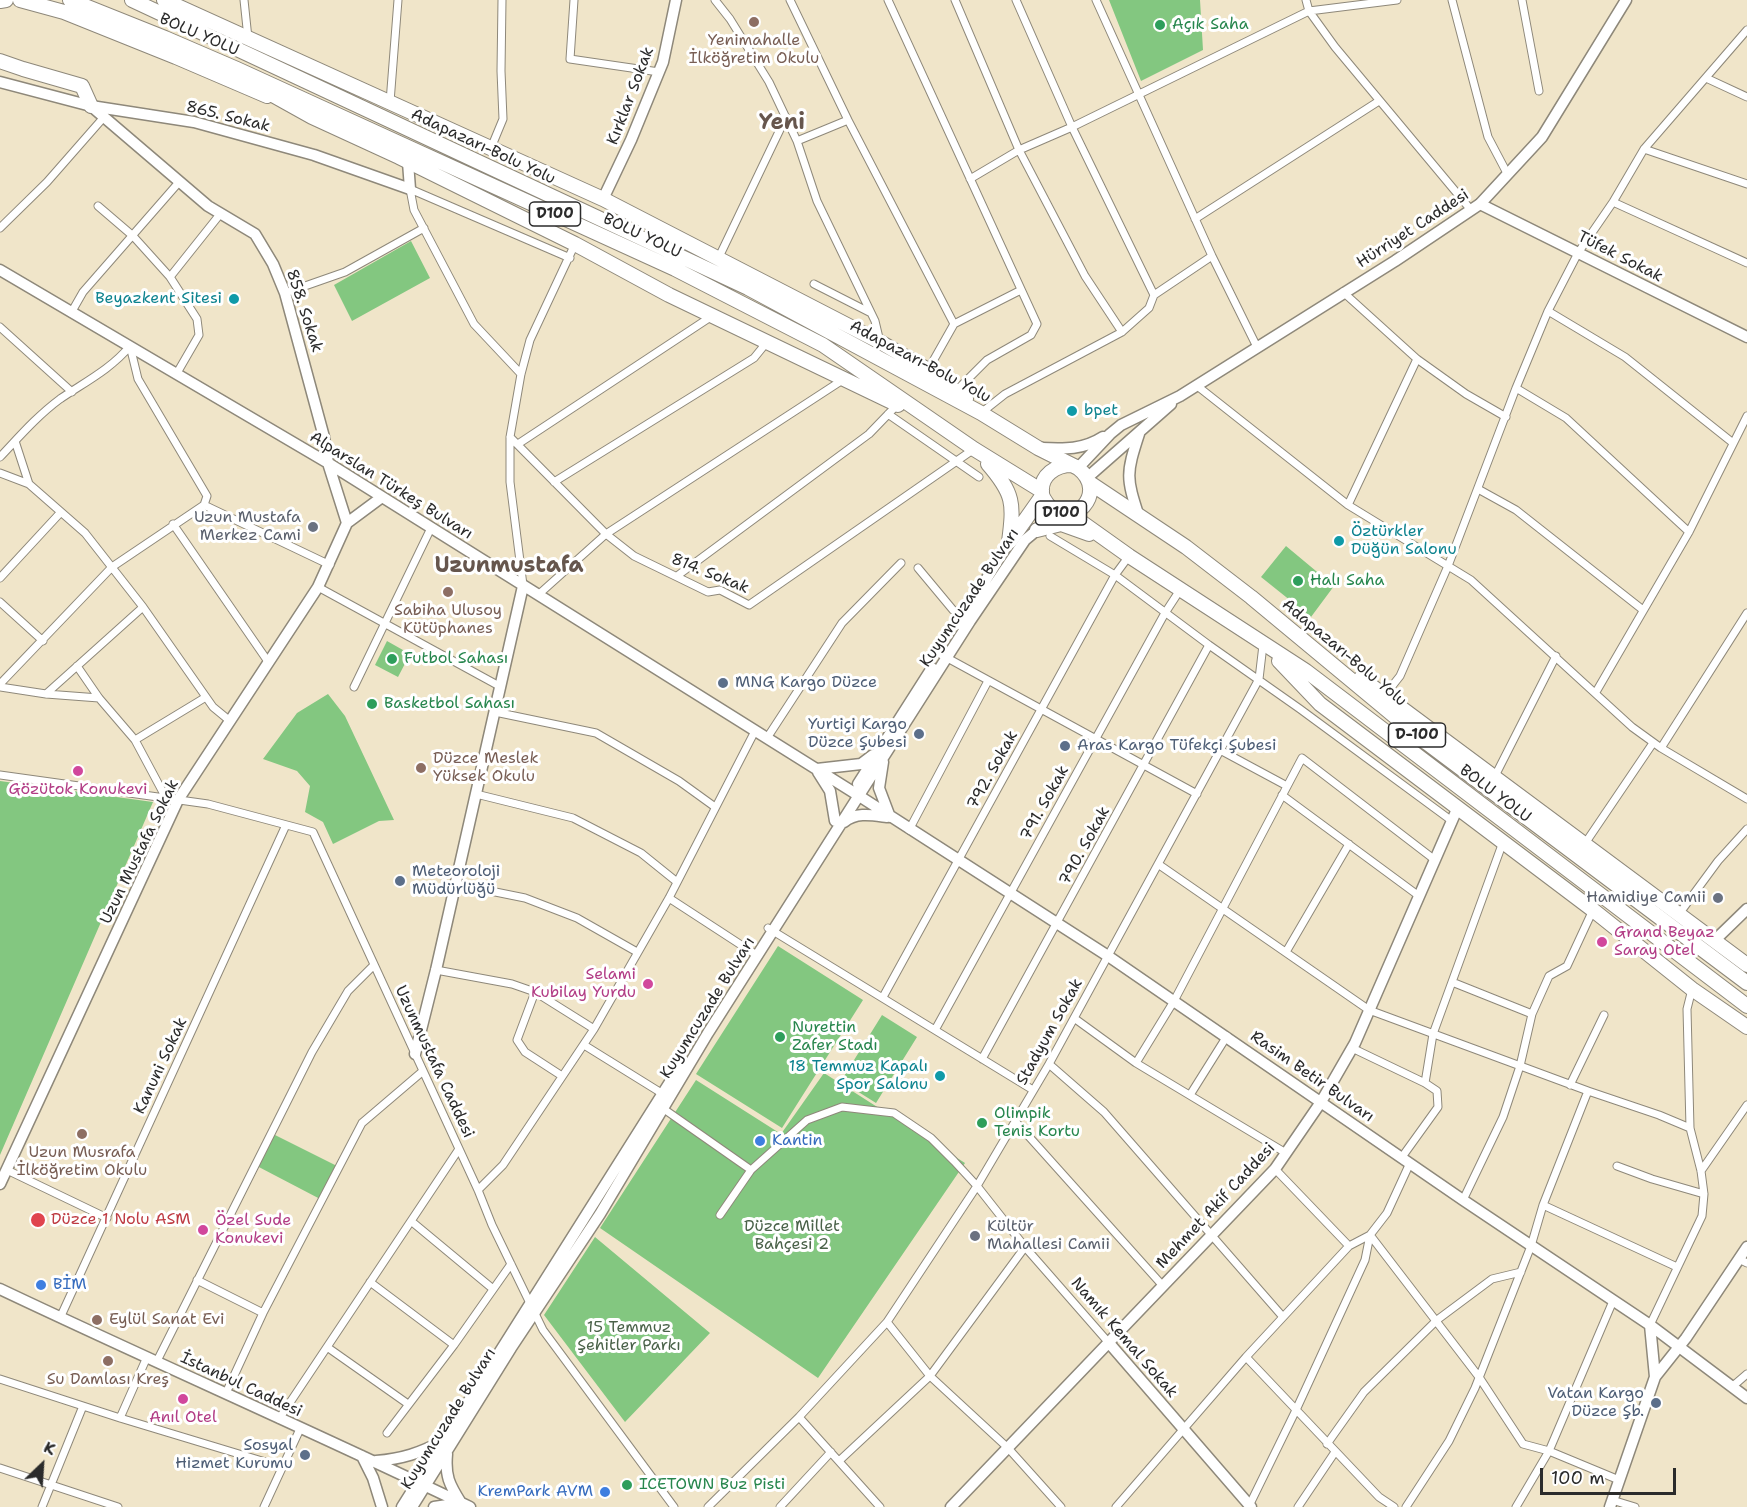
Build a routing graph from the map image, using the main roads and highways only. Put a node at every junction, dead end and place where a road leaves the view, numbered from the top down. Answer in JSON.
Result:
{"nodes":[{"id":1,"x":6,"y":0,"type":"edge"},
{"id":2,"x":20,"y":0,"type":"edge"},
{"id":3,"x":70,"y":0,"type":"edge"},
{"id":4,"x":132,"y":0,"type":"edge"},
{"id":5,"x":164,"y":0,"type":"edge"},
{"id":6,"x":676,"y":0,"type":"edge"},
{"id":7,"x":1626,"y":0,"type":"edge"},
{"id":8,"x":0,"y":1,"type":"edge"},
{"id":9,"x":212,"y":38,"type":"junction"},
{"id":10,"x":199,"y":52,"type":"junction"},
{"id":11,"x":0,"y":61,"type":"edge"},
{"id":12,"x":329,"y":75,"type":"junction"},
{"id":13,"x":2,"y":84,"type":"edge"},
{"id":14,"x":91,"y":106,"type":"junction"},
{"id":15,"x":350,"y":135,"type":"junction"},
{"id":16,"x":408,"y":162,"type":"junction"},
{"id":17,"x":603,"y":199,"type":"junction"},
{"id":18,"x":1476,"y":207,"type":"junction"},
{"id":19,"x":0,"y":270,"type":"edge"},
{"id":20,"x":1747,"y":337,"type":"edge"},
{"id":21,"x":1180,"y":396,"type":"junction"},
{"id":22,"x":981,"y":413,"type":"junction"},
{"id":23,"x":934,"y":422,"type":"junction"},
{"id":24,"x":1121,"y":425,"type":"junction"},
{"id":25,"x":1140,"y":433,"type":"junction"},
{"id":26,"x":1038,"y":448,"type":"junction"},
{"id":27,"x":977,"y":451,"type":"junction"},
{"id":28,"x":328,"y":463,"type":"junction"},
{"id":29,"x":1082,"y":474,"type":"junction"},
{"id":30,"x":1042,"y":494,"type":"junction"},
{"id":31,"x":382,"y":497,"type":"junction"},
{"id":32,"x":1055,"y":511,"type":"junction"},
{"id":33,"x":1070,"y":514,"type":"junction"},
{"id":34,"x":1139,"y":517,"type":"junction"},
{"id":35,"x":347,"y":524,"type":"junction"},
{"id":36,"x":1036,"y":531,"type":"junction"},
{"id":37,"x":1102,"y":538,"type":"junction"},
{"id":38,"x":1009,"y":542,"type":"junction"},
{"id":39,"x":523,"y":586,"type":"junction"},
{"id":40,"x":1251,"y":597,"type":"junction"},
{"id":41,"x":967,"y":619,"type":"junction"},
{"id":42,"x":1263,"y":645,"type":"junction"},
{"id":43,"x":881,"y":755,"type":"junction"},
{"id":44,"x":816,"y":769,"type":"junction"},
{"id":45,"x":856,"y":794,"type":"junction"},
{"id":46,"x":1458,"y":807,"type":"junction"},
{"id":47,"x":890,"y":817,"type":"junction"},
{"id":48,"x":837,"y":824,"type":"junction"},
{"id":49,"x":1747,"y":909,"type":"edge"},
{"id":50,"x":1714,"y":941,"type":"junction"},
{"id":51,"x":1747,"y":966,"type":"edge"},
{"id":52,"x":1747,"y":983,"type":"edge"},
{"id":53,"x":1747,"y":1006,"type":"edge"},
{"id":54,"x":1747,"y":1027,"type":"edge"},
{"id":55,"x":415,"y":1054,"type":"road end"},
{"id":56,"x":1321,"y":1102,"type":"junction"},
{"id":57,"x":0,"y":1184,"type":"edge"},
{"id":58,"x":1747,"y":1247,"type":"edge"},
{"id":59,"x":1743,"y":1261,"type":"edge"},
{"id":60,"x":0,"y":1289,"type":"edge"},
{"id":61,"x":1650,"y":1325,"type":"junction"},
{"id":62,"x":1109,"y":1343,"type":"junction"},
{"id":63,"x":1680,"y":1346,"type":"junction"},
{"id":64,"x":1655,"y":1377,"type":"junction"},
{"id":65,"x":1747,"y":1398,"type":"edge"},
{"id":66,"x":446,"y":1446,"type":"junction"},
{"id":67,"x":362,"y":1456,"type":"junction"},
{"id":68,"x":375,"y":1461,"type":"junction"},
{"id":69,"x":422,"y":1484,"type":"junction"},
{"id":70,"x":1611,"y":1503,"type":"edge"},
{"id":71,"x":464,"y":1506,"type":"edge"},
{"id":72,"x":1250,"y":1506,"type":"edge"},
{"id":73,"x":382,"y":1507,"type":"edge"},
{"id":74,"x":402,"y":1507,"type":"edge"},
{"id":75,"x":412,"y":1507,"type":"edge"},
{"id":76,"x":434,"y":1507,"type":"edge"},
{"id":77,"x":951,"y":1507,"type":"edge"}],
"edges":[{"from":1,"to":8,"type":"highway"},
{"from":2,"to":15,"type":"highway"},
{"from":3,"to":10,"type":"highway","name":"BOLU YOLU","number":"D100"},
{"from":4,"to":9,"type":"highway","name":"Adapazarı-Bolu Yolu","number":"D100"},
{"from":5,"to":12,"type":"highway"},
{"from":6,"to":17,"type":"main road","name":"Kırklar Sokak"},
{"from":7,"to":18,"type":"main road","name":"Hürriyet Caddesi"},
{"from":9,"to":12,"type":"highway"},
{"from":9,"to":22,"type":"highway","name":"Adapazarı-Bolu Yolu","number":"D100"},
{"from":10,"to":15,"type":"highway"},
{"from":10,"to":23,"type":"highway","name":"BOLU YOLU","number":"D100"},
{"from":11,"to":14,"type":"highway"},
{"from":12,"to":17,"type":"highway"},
{"from":13,"to":14,"type":"main road","name":"865. Sokak"},
{"from":14,"to":16,"type":"main road","name":"865. Sokak"},
{"from":14,"to":28,"type":"main road","name":"858. Sokak"},
{"from":15,"to":16,"type":"highway"},
{"from":16,"to":23,"type":"highway"},
{"from":17,"to":22,"type":"highway"},
{"from":18,"to":20,"type":"main road","name":"Tüfek Sokak"},
{"from":18,"to":21,"type":"main road","name":"Hürriyet Caddesi"},
{"from":19,"to":28,"type":"main road","name":"Alparslan Türkeş Bulvarı"},
{"from":21,"to":24,"type":"main road","name":"Hürriyet Caddesi"},
{"from":21,"to":25,"type":"main road","name":"Hürriyet Caddesi"},
{"from":22,"to":26,"type":"highway","name":"Adapazarı-Bolu Yolu","number":"D100"},
{"from":23,"to":27,"type":"highway","name":"BOLU YOLU","number":"D100"},
{"from":24,"to":26,"type":"main road"},
{"from":24,"to":29,"type":"main road","name":"Hürriyet Caddesi"},
{"from":25,"to":29,"type":"main road","name":"Hürriyet Caddesi"},
{"from":25,"to":34,"type":"main road"},
{"from":26,"to":29,"type":"highway","name":"Adapazarı-Bolu Yolu","number":"D100"},
{"from":27,"to":30,"type":"highway","name":"BOLU YOLU","number":"D100"},
{"from":27,"to":38,"type":"highway"},
{"from":28,"to":31,"type":"main road","name":"Alparslan Türkeş Bulvarı"},
{"from":28,"to":35,"type":"main road","name":"858. Sokak"},
{"from":29,"to":30,"type":"highway","number":"D100"},
{"from":29,"to":33,"type":"highway","number":"D100"},
{"from":29,"to":34,"type":"highway","name":"Adapazarı-Bolu Yolu","number":"D-100"},
{"from":30,"to":32,"type":"highway","number":"D100"},
{"from":30,"to":38,"type":"highway"},
{"from":31,"to":35,"type":"main road","name":"Uzun Mustafa Sokak"},
{"from":31,"to":39,"type":"main road","name":"Alparslan Türkeş Bulvarı"},
{"from":32,"to":33,"type":"highway","number":"D100"},
{"from":32,"to":36,"type":"highway"},
{"from":33,"to":37,"type":"highway","name":"BOLU YOLU","number":"D100"},
{"from":34,"to":40,"type":"highway","name":"Adapazarı-Bolu Yolu","number":"D-100"},
{"from":35,"to":57,"type":"main road","name":"Uzun Mustafa Sokak"},
{"from":36,"to":37,"type":"highway"},
{"from":36,"to":41,"type":"main road","name":"Kuyumcuzade Bulvarı"},
{"from":37,"to":42,"type":"highway","name":"BOLU YOLU","number":"D100"},
{"from":38,"to":41,"type":"main road","name":"Kuyumcuzade Bulvarı"},
{"from":39,"to":44,"type":"main road","name":"Alparslan Türkeş Bulvarı"},
{"from":39,"to":55,"type":"main road"},
{"from":40,"to":50,"type":"highway"},
{"from":40,"to":52,"type":"highway","name":"Adapazarı-Bolu Yolu","number":"D-100"},
{"from":41,"to":43,"type":"main road","name":"Kuyumcuzade Bulvarı"},
{"from":42,"to":46,"type":"highway"},
{"from":42,"to":53,"type":"highway","name":"BOLU YOLU","number":"D100"},
{"from":43,"to":44,"type":"main road"},
{"from":43,"to":45,"type":"main road","name":"Kuyumcuzade Bulvarı"},
{"from":43,"to":47,"type":"main road"},
{"from":44,"to":45,"type":"main road","name":"Alparslan Türkeş Bulvarı"},
{"from":44,"to":48,"type":"main road"},
{"from":45,"to":47,"type":"main road","name":"Rasim Betir Bulvarı"},
{"from":45,"to":48,"type":"main road","name":"Kuyumcuzade Bulvarı"},
{"from":46,"to":54,"type":"highway"},
{"from":46,"to":56,"type":"main road","name":"Mehmet Akif Caddesi"},
{"from":47,"to":48,"type":"main road"},
{"from":47,"to":56,"type":"main road","name":"Rasim Betir Bulvarı"},
{"from":48,"to":66,"type":"main road","name":"Kuyumcuzade Bulvarı"},
{"from":49,"to":50,"type":"main road"},
{"from":50,"to":51,"type":"highway"},
{"from":56,"to":61,"type":"main road","name":"Rasim Betir Bulvarı"},
{"from":56,"to":62,"type":"main road","name":"Mehmet Akif Caddesi"},
{"from":58,"to":59,"type":"main road"},
{"from":59,"to":63,"type":"main road"},
{"from":60,"to":67,"type":"main road","name":"İstanbul Caddesi"},
{"from":61,"to":63,"type":"main road","name":"Rasim Betir Bulvarı"},
{"from":61,"to":64,"type":"main road"},
{"from":62,"to":72,"type":"main road","name":"Namık Kemal Sokak"},
{"from":62,"to":77,"type":"main road","name":"Mehmet Akif Caddesi"},
{"from":63,"to":64,"type":"main road"},
{"from":63,"to":65,"type":"main road","name":"Rasim Betir Bulvarı"},
{"from":64,"to":70,"type":"main road"},
{"from":66,"to":68,"type":"main road"},
{"from":66,"to":69,"type":"main road","name":"Kuyumcuzade Bulvarı"},
{"from":66,"to":71,"type":"main road"},
{"from":67,"to":68,"type":"main road","name":"İstanbul Caddesi"},
{"from":67,"to":73,"type":"main road"},
{"from":68,"to":69,"type":"main road","name":"İstanbul Caddesi"},
{"from":69,"to":71,"type":"main road","name":"İstanbul Caddesi"},
{"from":69,"to":74,"type":"main road","name":"Kuyumcuzade Bulvarı"},
{"from":69,"to":75,"type":"main road","name":"Kuyumcuzade Bulvarı"},
{"from":71,"to":76,"type":"main road"}]}
